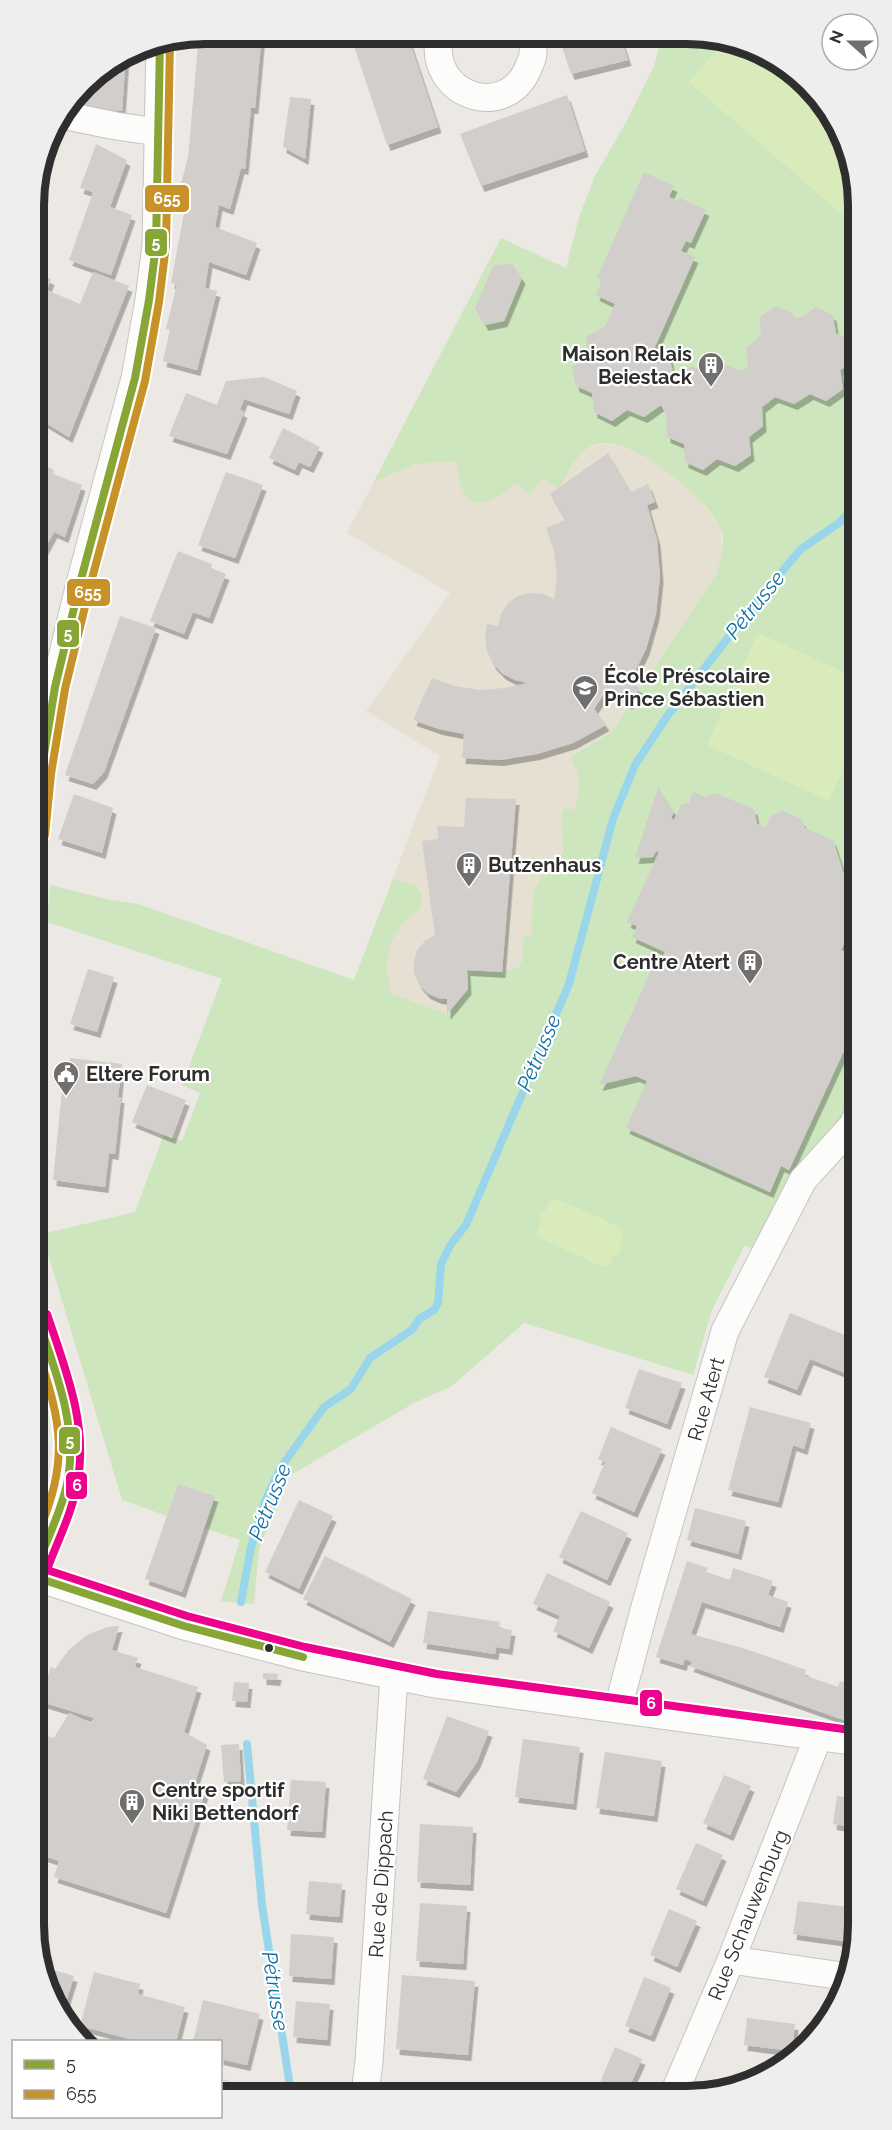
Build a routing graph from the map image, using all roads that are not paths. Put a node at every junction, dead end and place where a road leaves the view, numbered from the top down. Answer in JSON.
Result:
{"nodes":[{"id":1,"x":438,"y":44,"type":"edge"},
{"id":2,"x":532,"y":44,"type":"edge"},
{"id":3,"x":160,"y":50,"type":"edge"},
{"id":4,"x":70,"y":117,"type":"edge"},
{"id":5,"x":158,"y":132,"type":"junction"},
{"id":6,"x":45,"y":685,"type":"edge"},
{"id":7,"x":44,"y":714,"type":"edge"},
{"id":8,"x":848,"y":1130,"type":"edge"},
{"id":9,"x":43,"y":1337,"type":"edge"},
{"id":10,"x":43,"y":1550,"type":"edge"},
{"id":11,"x":43,"y":1580,"type":"edge"},
{"id":12,"x":394,"y":1675,"type":"junction"},
{"id":13,"x":618,"y":1708,"type":"junction"},
{"id":14,"x":818,"y":1737,"type":"junction"},
{"id":15,"x":848,"y":1741,"type":"edge"},
{"id":16,"x":731,"y":1960,"type":"junction"},
{"id":17,"x":840,"y":1976,"type":"edge"},
{"id":18,"x":366,"y":2086,"type":"edge"},
{"id":19,"x":677,"y":2086,"type":"edge"}],
"edges":[{"from":1,"to":2,"type":"street"},
{"from":3,"to":5,"type":"street"},
{"from":4,"to":5,"type":"street"},
{"from":5,"to":6,"type":"street"},
{"from":6,"to":7,"type":"street"},
{"from":8,"to":13,"type":"street","name":"Rue Atert"},
{"from":9,"to":10,"type":"street"},
{"from":11,"to":12,"type":"street"},
{"from":12,"to":13,"type":"street"},
{"from":12,"to":18,"type":"street","name":"Rue de Dippach"},
{"from":13,"to":14,"type":"street"},
{"from":14,"to":15,"type":"street"},
{"from":14,"to":16,"type":"street","name":"Rue Schauwenburg"},
{"from":16,"to":17,"type":"street"},
{"from":16,"to":19,"type":"street","name":"Rue Schauwenburg"}]}
